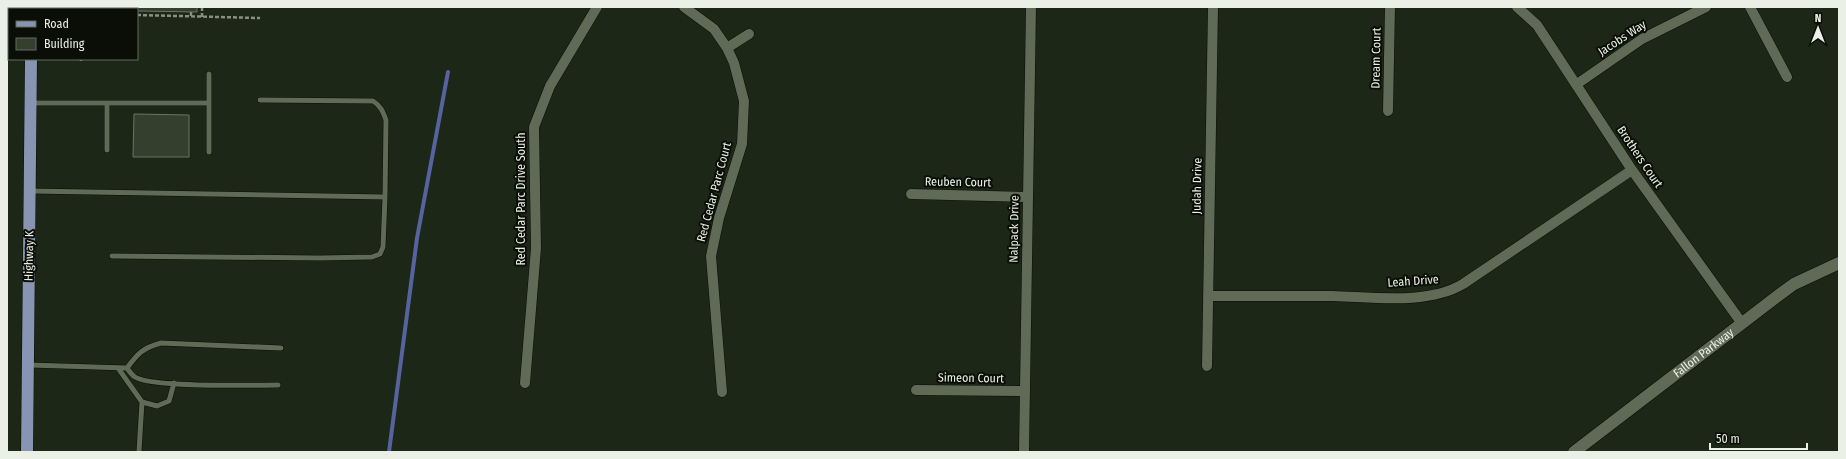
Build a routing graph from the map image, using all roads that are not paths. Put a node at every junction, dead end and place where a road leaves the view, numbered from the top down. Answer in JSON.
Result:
{"nodes":[{"id":1,"x":597,"y":7,"type":"edge"},
{"id":2,"x":684,"y":7,"type":"edge"},
{"id":3,"x":1031,"y":7,"type":"edge"},
{"id":4,"x":1214,"y":7,"type":"edge"},
{"id":5,"x":1390,"y":7,"type":"edge"},
{"id":6,"x":1517,"y":7,"type":"edge"},
{"id":7,"x":1706,"y":7,"type":"edge"},
{"id":8,"x":1750,"y":7,"type":"edge"},
{"id":9,"x":749,"y":34,"type":"dead end"},
{"id":10,"x":727,"y":48,"type":"junction"},
{"id":11,"x":31,"y":60,"type":"edge"},
{"id":12,"x":209,"y":74,"type":"dead end"},
{"id":13,"x":1787,"y":77,"type":"dead end"},
{"id":14,"x":1577,"y":84,"type":"junction"},
{"id":15,"x":260,"y":100,"type":"dead end"},
{"id":16,"x":30,"y":103,"type":"junction"},
{"id":17,"x":209,"y":103,"type":"junction"},
{"id":18,"x":107,"y":104,"type":"junction"},
{"id":19,"x":1388,"y":110,"type":"dead end"},
{"id":20,"x":107,"y":150,"type":"dead end"},
{"id":21,"x":209,"y":152,"type":"dead end"},
{"id":22,"x":1632,"y":170,"type":"junction"},
{"id":23,"x":30,"y":191,"type":"junction"},
{"id":24,"x":911,"y":194,"type":"dead end"},
{"id":25,"x":385,"y":197,"type":"junction"},
{"id":26,"x":1028,"y":197,"type":"junction"},
{"id":27,"x":112,"y":256,"type":"dead end"},
{"id":28,"x":1839,"y":263,"type":"edge"},
{"id":29,"x":1208,"y":296,"type":"junction"},
{"id":30,"x":1741,"y":322,"type":"junction"},
{"id":31,"x":281,"y":348,"type":"dead end"},
{"id":32,"x":28,"y":365,"type":"junction"},
{"id":33,"x":1207,"y":366,"type":"dead end"},
{"id":34,"x":118,"y":368,"type":"junction"},
{"id":35,"x":127,"y":368,"type":"junction"},
{"id":36,"x":174,"y":383,"type":"junction"},
{"id":37,"x":525,"y":383,"type":"dead end"},
{"id":38,"x":278,"y":385,"type":"dead end"},
{"id":39,"x":916,"y":390,"type":"dead end"},
{"id":40,"x":722,"y":392,"type":"dead end"},
{"id":41,"x":1025,"y":392,"type":"junction"},
{"id":42,"x":142,"y":402,"type":"junction"},
{"id":43,"x":139,"y":451,"type":"edge"},
{"id":44,"x":27,"y":452,"type":"edge"},
{"id":45,"x":1024,"y":452,"type":"edge"},
{"id":46,"x":1574,"y":452,"type":"edge"}],
"edges":[{"from":1,"to":37,"type":"street","name":"Red Cedar Parc Drive South"},
{"from":2,"to":10,"type":"street","name":"Red Cedar Parc Court"},
{"from":3,"to":26,"type":"street","name":"Nalpack Drive"},
{"from":4,"to":29,"type":"street","name":"Judah Drive"},
{"from":5,"to":19,"type":"street","name":"Dream Court"},
{"from":6,"to":14,"type":"street","name":"Brothers Court"},
{"from":7,"to":14,"type":"street","name":"Jacobs Way"},
{"from":8,"to":13,"type":"street"},
{"from":9,"to":10,"type":"street"},
{"from":10,"to":40,"type":"street","name":"Red Cedar Parc Court"},
{"from":11,"to":16,"type":"main road","name":"Highway K"},
{"from":12,"to":17,"type":"lane"},
{"from":14,"to":22,"type":"street","name":"Brothers Court"},
{"from":15,"to":25,"type":"lane"},
{"from":16,"to":18,"type":"lane"},
{"from":16,"to":23,"type":"main road","name":"Highway K"},
{"from":17,"to":18,"type":"lane"},
{"from":17,"to":21,"type":"lane"},
{"from":18,"to":20,"type":"lane"},
{"from":22,"to":29,"type":"street","name":"Leah Drive"},
{"from":22,"to":30,"type":"street","name":"Brothers Court"},
{"from":23,"to":25,"type":"lane"},
{"from":23,"to":32,"type":"main road","name":"Highway K"},
{"from":24,"to":26,"type":"street","name":"Reuben Court"},
{"from":25,"to":27,"type":"lane"},
{"from":26,"to":41,"type":"street","name":"Nalpack Drive"},
{"from":28,"to":30,"type":"street","name":"Fallon Parkway"},
{"from":29,"to":33,"type":"street","name":"Judah Drive"},
{"from":30,"to":46,"type":"street","name":"Fallon Parkway"},
{"from":31,"to":35,"type":"lane"},
{"from":32,"to":34,"type":"lane"},
{"from":32,"to":44,"type":"main road","name":"Highway K"},
{"from":34,"to":35,"type":"lane"},
{"from":34,"to":42,"type":"lane"},
{"from":35,"to":36,"type":"lane"},
{"from":36,"to":38,"type":"lane"},
{"from":36,"to":42,"type":"lane"},
{"from":39,"to":41,"type":"street","name":"Simeon Court"},
{"from":41,"to":45,"type":"street","name":"Nalpack Drive"},
{"from":42,"to":43,"type":"lane"}]}
